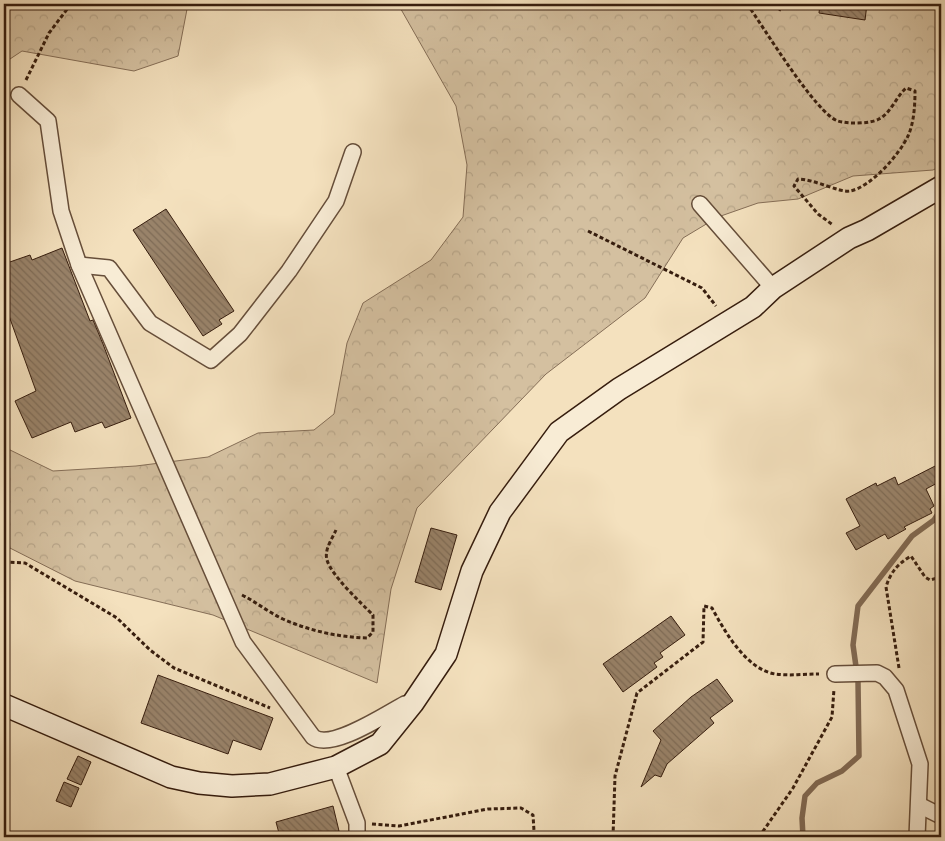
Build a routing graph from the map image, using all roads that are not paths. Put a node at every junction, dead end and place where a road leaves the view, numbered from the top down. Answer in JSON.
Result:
{"nodes":[{"id":1,"x":19,"y":95,"type":"road end"},
{"id":2,"x":353,"y":152,"type":"dead end"},
{"id":3,"x":941,"y":187,"type":"edge"},
{"id":4,"x":700,"y":204,"type":"dead end"},
{"id":5,"x":79,"y":264,"type":"junction"},
{"id":6,"x":773,"y":288,"type":"junction"},
{"id":7,"x":842,"y":673,"type":"road end"},
{"id":8,"x":413,"y":703,"type":"junction"},
{"id":9,"x":4,"y":705,"type":"edge"},
{"id":10,"x":336,"y":767,"type":"junction"},
{"id":11,"x":919,"y":805,"type":"junction"},
{"id":12,"x":941,"y":816,"type":"edge"},
{"id":13,"x":357,"y":830,"type":"edge"},
{"id":14,"x":917,"y":837,"type":"edge"}],
"edges":[{"from":1,"to":5,"type":"street"},
{"from":2,"to":5,"type":"street"},
{"from":3,"to":6,"type":"street"},
{"from":4,"to":6,"type":"street"},
{"from":5,"to":8,"type":"street"},
{"from":6,"to":8,"type":"street"},
{"from":7,"to":11,"type":"street"},
{"from":8,"to":10,"type":"street"},
{"from":9,"to":10,"type":"street"},
{"from":10,"to":13,"type":"street"},
{"from":11,"to":12,"type":"street"},
{"from":11,"to":14,"type":"street"}]}
